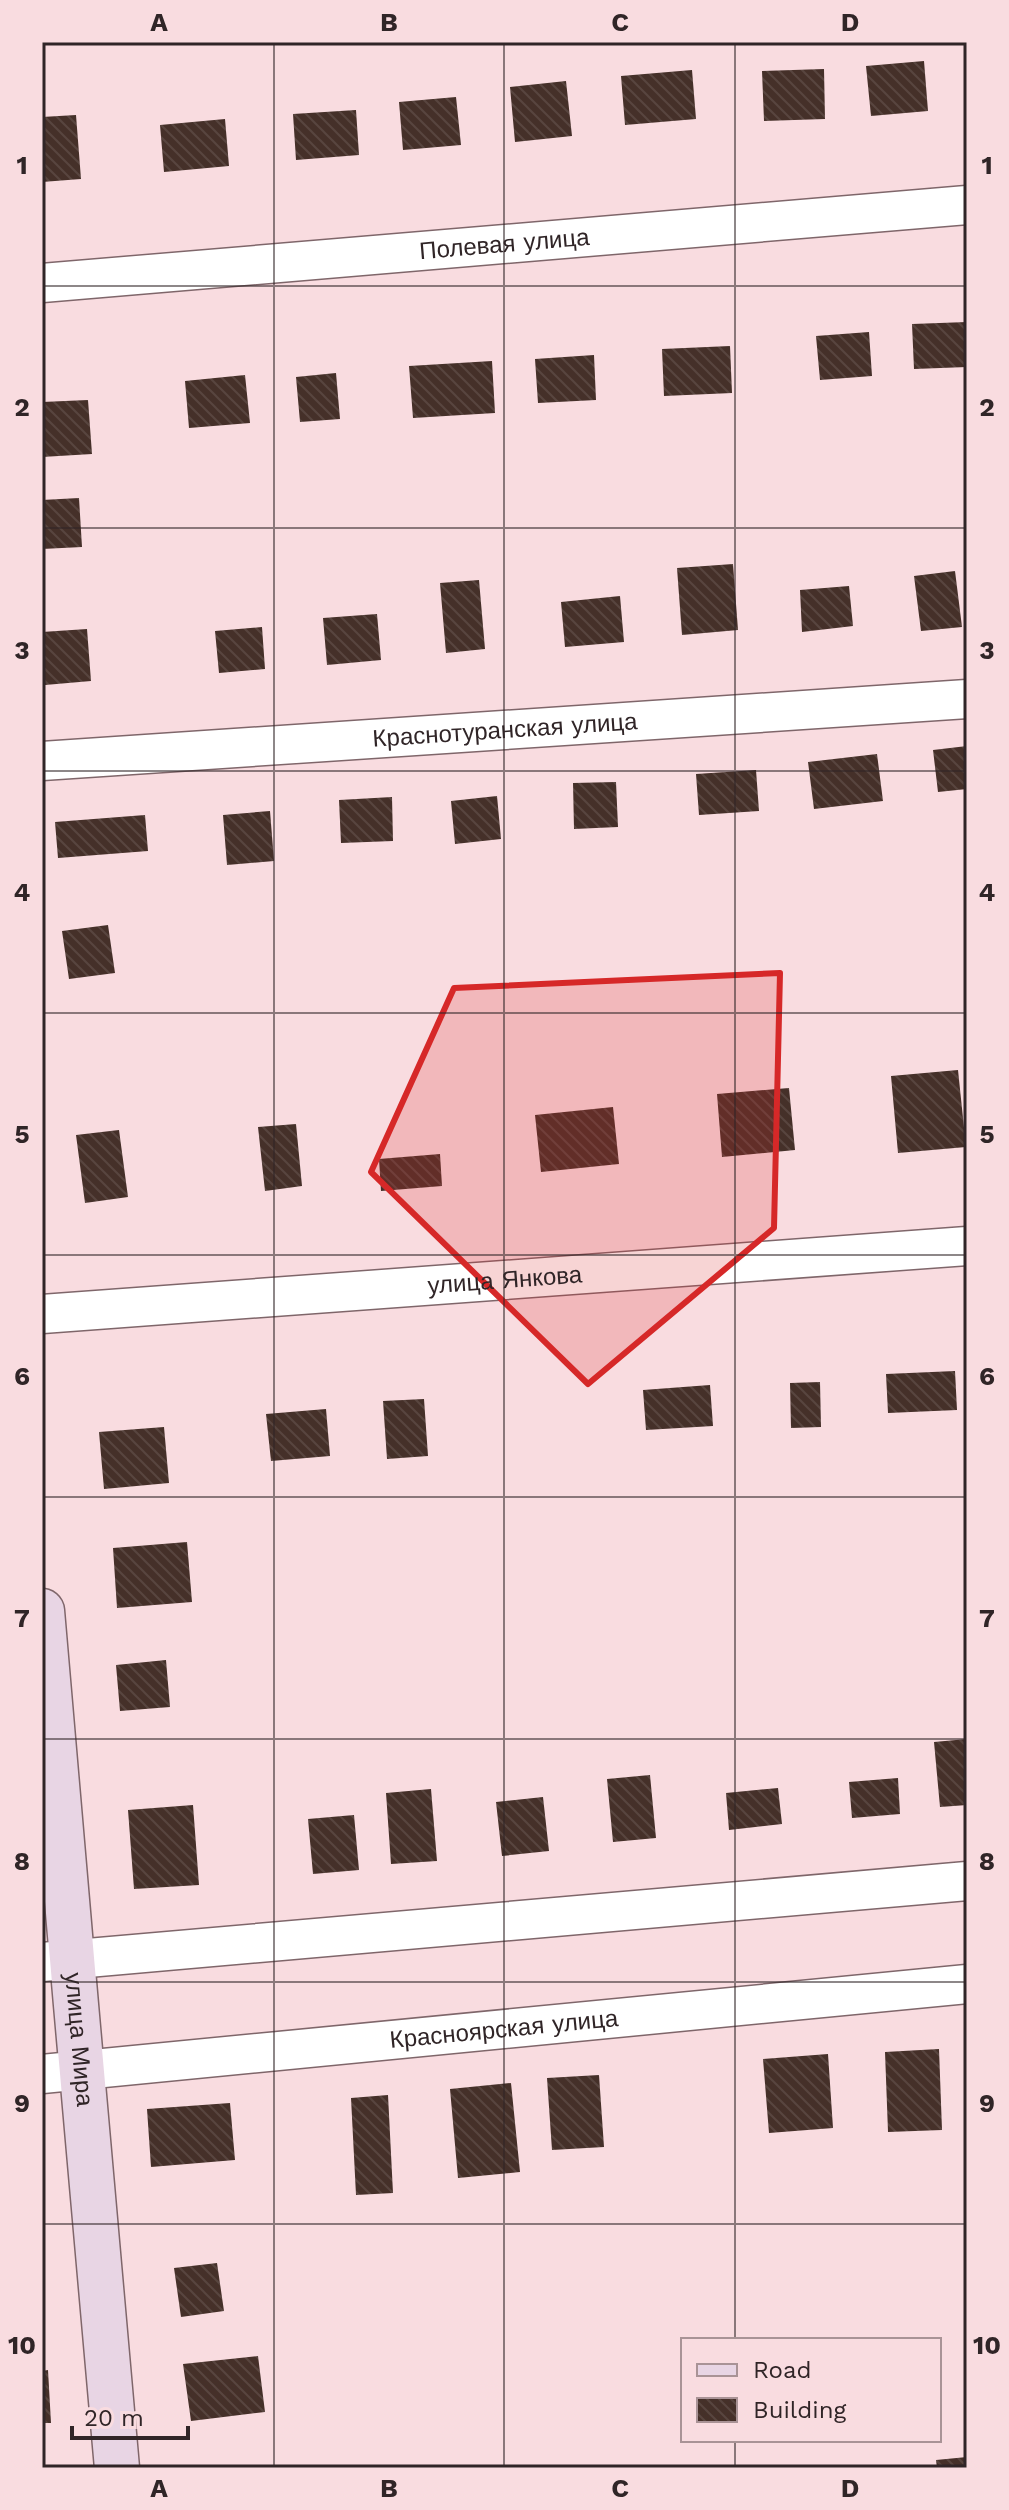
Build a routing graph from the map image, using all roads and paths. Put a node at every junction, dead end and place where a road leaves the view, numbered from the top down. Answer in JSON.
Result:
{"nodes":[{"id":1,"x":967,"y":205,"type":"edge"},
{"id":2,"x":42,"y":283,"type":"edge"},
{"id":3,"x":967,"y":699,"type":"edge"},
{"id":4,"x":42,"y":761,"type":"edge"},
{"id":5,"x":967,"y":1246,"type":"edge"},
{"id":6,"x":42,"y":1314,"type":"edge"},
{"id":7,"x":42,"y":1611,"type":"edge"},
{"id":8,"x":967,"y":1881,"type":"edge"},
{"id":9,"x":56,"y":1961,"type":"edge"},
{"id":10,"x":967,"y":1984,"type":"edge"},
{"id":11,"x":63,"y":2072,"type":"edge"},
{"id":12,"x":117,"y":2468,"type":"edge"}],
"edges":[{"from":1,"to":2,"type":"street","name":"Полевая улица"},
{"from":3,"to":4,"type":"street","name":"Краснотуранская улица"},
{"from":5,"to":6,"type":"street","name":"улица Янкова"},
{"from":7,"to":9,"type":"main road","name":"улица Мира"},
{"from":8,"to":9,"type":"street"},
{"from":9,"to":11,"type":"main road","name":"улица Мира"},
{"from":10,"to":11,"type":"street","name":"Красноярская улица"},
{"from":11,"to":12,"type":"main road","name":"улица Мира"}]}
